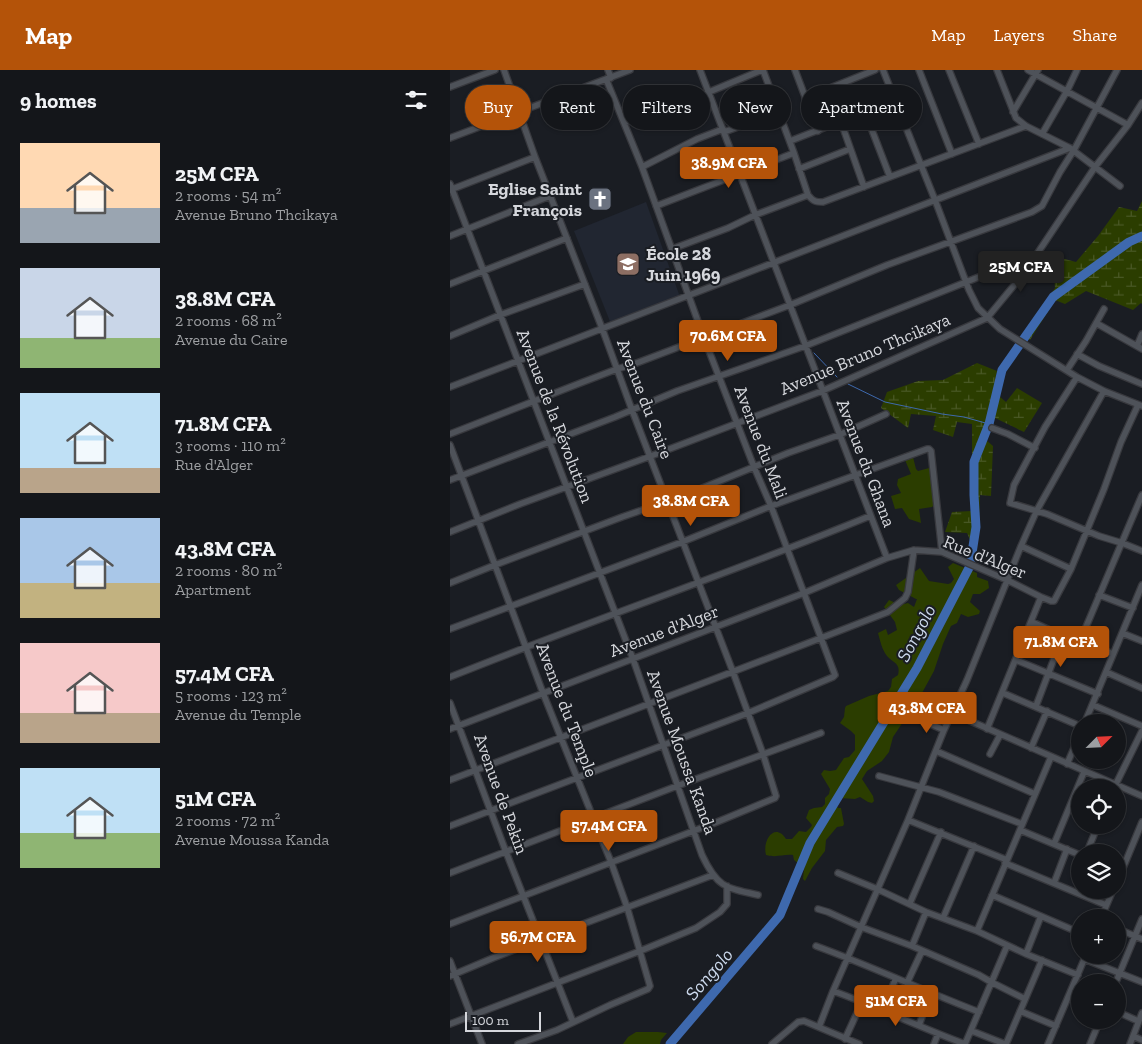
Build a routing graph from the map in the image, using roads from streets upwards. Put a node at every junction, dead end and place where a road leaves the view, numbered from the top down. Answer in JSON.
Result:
{"nodes":[{"id":1,"x":495,"y":70,"type":"edge"},
{"id":2,"x":504,"y":70,"type":"edge"},
{"id":3,"x":608,"y":70,"type":"edge"},
{"id":4,"x":630,"y":70,"type":"edge"},
{"id":5,"x":700,"y":70,"type":"edge"},
{"id":6,"x":763,"y":70,"type":"edge"},
{"id":7,"x":796,"y":70,"type":"edge"},
{"id":8,"x":875,"y":70,"type":"edge"},
{"id":9,"x":919,"y":70,"type":"edge"},
{"id":10,"x":949,"y":70,"type":"edge"},
{"id":11,"x":997,"y":70,"type":"edge"},
{"id":12,"x":1028,"y":70,"type":"edge"},
{"id":13,"x":1077,"y":70,"type":"edge"},
{"id":14,"x":1117,"y":70,"type":"edge"},
{"id":15,"x":885,"y":71,"type":"edge"},
{"id":16,"x":1037,"y":72,"type":"edge"},
{"id":17,"x":608,"y":78,"type":"junction"},
{"id":18,"x":509,"y":85,"type":"edge"},
{"id":19,"x":706,"y":85,"type":"edge"},
{"id":20,"x":769,"y":85,"type":"edge"},
{"id":21,"x":838,"y":85,"type":"edge"},
{"id":22,"x":890,"y":85,"type":"edge"},
{"id":23,"x":801,"y":86,"type":"edge"},
{"id":24,"x":450,"y":87,"type":"edge"},
{"id":25,"x":1067,"y":91,"type":"junction"},
{"id":26,"x":710,"y":92,"type":"edge"},
{"id":27,"x":710,"y":95,"type":"edge"},
{"id":28,"x":1142,"y":103,"type":"edge"},
{"id":29,"x":531,"y":107,"type":"edge"},
{"id":30,"x":1097,"y":108,"type":"junction"},
{"id":31,"x":1013,"y":112,"type":"junction"},
{"id":32,"x":623,"y":120,"type":"edge"},
{"id":33,"x":720,"y":122,"type":"edge"},
{"id":34,"x":1128,"y":125,"type":"junction"},
{"id":35,"x":1026,"y":126,"type":"junction"},
{"id":36,"x":471,"y":130,"type":"edge"},
{"id":37,"x":525,"y":130,"type":"edge"},
{"id":38,"x":627,"y":130,"type":"edge"},
{"id":39,"x":723,"y":130,"type":"joint"},
{"id":40,"x":786,"y":130,"type":"edge"},
{"id":41,"x":844,"y":130,"type":"edge"},
{"id":42,"x":872,"y":130,"type":"edge"},
{"id":43,"x":908,"y":130,"type":"edge"},
{"id":44,"x":818,"y":131,"type":"edge"},
{"id":45,"x":1042,"y":134,"type":"junction"},
{"id":46,"x":450,"y":138,"type":"edge"},
{"id":47,"x":790,"y":141,"type":"junction"},
{"id":48,"x":979,"y":144,"type":"junction"},
{"id":49,"x":850,"y":149,"type":"junction"},
{"id":50,"x":1072,"y":149,"type":"junction"},
{"id":51,"x":794,"y":153,"type":"junction"},
{"id":52,"x":952,"y":154,"type":"junction"},
{"id":53,"x":535,"y":157,"type":"junction"},
{"id":54,"x":921,"y":165,"type":"junction"},
{"id":55,"x":642,"y":167,"type":"junction"},
{"id":56,"x":1096,"y":167,"type":"junction"},
{"id":57,"x":799,"y":169,"type":"junction"},
{"id":58,"x":740,"y":174,"type":"junction"},
{"id":59,"x":890,"y":177,"type":"junction"},
{"id":60,"x":1120,"y":186,"type":"dead end"},
{"id":61,"x":864,"y":187,"type":"junction"},
{"id":62,"x":451,"y":188,"type":"edge"},
{"id":63,"x":808,"y":195,"type":"junction"},
{"id":64,"x":550,"y":196,"type":"junction"},
{"id":65,"x":935,"y":200,"type":"junction"},
{"id":66,"x":656,"y":206,"type":"junction"},
{"id":67,"x":755,"y":214,"type":"junction"},
{"id":68,"x":467,"y":229,"type":"junction"},
{"id":69,"x":450,"y":236,"type":"edge"},
{"id":70,"x":567,"y":238,"type":"junction"},
{"id":71,"x":951,"y":242,"type":"junction"},
{"id":72,"x":672,"y":249,"type":"junction"},
{"id":73,"x":774,"y":263,"type":"junction"},
{"id":74,"x":1014,"y":263,"type":"dead end"},
{"id":75,"x":483,"y":271,"type":"junction"},
{"id":76,"x":966,"y":282,"type":"junction"},
{"id":77,"x":450,"y":284,"type":"edge"},
{"id":78,"x":585,"y":284,"type":"junction"},
{"id":79,"x":688,"y":296,"type":"junction"},
{"id":80,"x":790,"y":305,"type":"junction"},
{"id":81,"x":1104,"y":309,"type":"dead end"},
{"id":82,"x":500,"y":315,"type":"junction"},
{"id":83,"x":987,"y":318,"type":"junction"},
{"id":84,"x":1096,"y":323,"type":"junction"},
{"id":85,"x":602,"y":328,"type":"junction"},
{"id":86,"x":1142,"y":334,"type":"edge"},
{"id":87,"x":450,"y":336,"type":"edge"},
{"id":88,"x":704,"y":338,"type":"junction"},
{"id":89,"x":805,"y":346,"type":"junction"},
{"id":90,"x":1140,"y":347,"type":"edge"},
{"id":91,"x":1077,"y":354,"type":"junction"},
{"id":92,"x":518,"y":360,"type":"junction"},
{"id":93,"x":617,"y":369,"type":"junction"},
{"id":94,"x":1067,"y":370,"type":"junction"},
{"id":95,"x":719,"y":376,"type":"junction"},
{"id":96,"x":1077,"y":377,"type":"junction"},
{"id":97,"x":1142,"y":384,"type":"edge"},
{"id":98,"x":450,"y":387,"type":"edge"},
{"id":99,"x":822,"y":391,"type":"junction"},
{"id":100,"x":1104,"y":391,"type":"junction"},
{"id":101,"x":534,"y":401,"type":"junction"},
{"id":102,"x":1140,"y":406,"type":"edge"},
{"id":103,"x":632,"y":410,"type":"junction"},
{"id":104,"x":886,"y":414,"type":"dead end"},
{"id":105,"x":738,"y":423,"type":"junction"},
{"id":106,"x":992,"y":428,"type":"dead end"},
{"id":107,"x":450,"y":434,"type":"edge"},
{"id":108,"x":839,"y":434,"type":"junction"},
{"id":109,"x":550,"y":443,"type":"junction"},
{"id":110,"x":450,"y":445,"type":"edge"},
{"id":111,"x":1035,"y":448,"type":"junction"},
{"id":112,"x":651,"y":456,"type":"junction"},
{"id":113,"x":754,"y":467,"type":"junction"},
{"id":114,"x":462,"y":476,"type":"junction"},
{"id":115,"x":855,"y":476,"type":"junction"},
{"id":116,"x":450,"y":480,"type":"edge"},
{"id":117,"x":566,"y":487,"type":"junction"},
{"id":118,"x":1142,"y":495,"type":"edge"},
{"id":119,"x":668,"y":500,"type":"junction"},
{"id":120,"x":771,"y":506,"type":"junction"},
{"id":121,"x":1037,"y":510,"type":"junction"},
{"id":122,"x":870,"y":516,"type":"junction"},
{"id":123,"x":479,"y":521,"type":"junction"},
{"id":124,"x":1086,"y":530,"type":"junction"},
{"id":125,"x":450,"y":532,"type":"edge"},
{"id":126,"x":584,"y":532,"type":"junction"},
{"id":127,"x":682,"y":542,"type":"junction"},
{"id":128,"x":1122,"y":543,"type":"junction"},
{"id":129,"x":1021,"y":546,"type":"junction"},
{"id":130,"x":787,"y":549,"type":"junction"},
{"id":131,"x":914,"y":550,"type":"junction"},
{"id":132,"x":1142,"y":551,"type":"edge"},
{"id":133,"x":942,"y":552,"type":"junction"},
{"id":134,"x":887,"y":558,"type":"junction"},
{"id":135,"x":495,"y":564,"type":"junction"},
{"id":136,"x":1071,"y":569,"type":"junction"},
{"id":137,"x":600,"y":573,"type":"junction"},
{"id":138,"x":1007,"y":580,"type":"junction"},
{"id":139,"x":699,"y":582,"type":"junction"},
{"id":140,"x":450,"y":583,"type":"edge"},
{"id":141,"x":1142,"y":586,"type":"edge"},
{"id":142,"x":804,"y":593,"type":"junction"},
{"id":143,"x":1099,"y":595,"type":"junction"},
{"id":144,"x":1041,"y":597,"type":"junction"},
{"id":145,"x":511,"y":606,"type":"junction"},
{"id":146,"x":1133,"y":608,"type":"junction"},
{"id":147,"x":615,"y":614,"type":"junction"},
{"id":148,"x":1032,"y":622,"type":"junction"},
{"id":149,"x":716,"y":627,"type":"junction"},
{"id":150,"x":450,"y":629,"type":"edge"},
{"id":151,"x":1122,"y":633,"type":"junction"},
{"id":152,"x":1064,"y":635,"type":"junction"},
{"id":153,"x":821,"y":638,"type":"junction"},
{"id":154,"x":1080,"y":641,"type":"junction"},
{"id":155,"x":1142,"y":641,"type":"edge"},
{"id":156,"x":526,"y":648,"type":"junction"},
{"id":157,"x":1113,"y":654,"type":"junction"},
{"id":158,"x":633,"y":659,"type":"junction"},
{"id":159,"x":1016,"y":660,"type":"junction"},
{"id":160,"x":733,"y":672,"type":"junction"},
{"id":161,"x":1106,"y":672,"type":"junction"},
{"id":162,"x":1049,"y":674,"type":"junction"},
{"id":163,"x":450,"y":677,"type":"edge"},
{"id":164,"x":1142,"y":688,"type":"edge"},
{"id":165,"x":1003,"y":692,"type":"junction"},
{"id":166,"x":543,"y":693,"type":"junction"},
{"id":167,"x":1098,"y":694,"type":"junction"},
{"id":168,"x":450,"y":703,"type":"edge"},
{"id":169,"x":648,"y":704,"type":"junction"},
{"id":170,"x":1094,"y":705,"type":"junction"},
{"id":171,"x":1036,"y":706,"type":"junction"},
{"id":172,"x":1047,"y":711,"type":"junction"},
{"id":173,"x":748,"y":713,"type":"junction"},
{"id":174,"x":952,"y":714,"type":"junction"},
{"id":175,"x":1089,"y":714,"type":"edge"},
{"id":176,"x":917,"y":718,"type":"dead end"},
{"id":177,"x":1071,"y":722,"type":"edge"},
{"id":178,"x":459,"y":725,"type":"junction"},
{"id":179,"x":1142,"y":726,"type":"edge"},
{"id":180,"x":450,"y":728,"type":"edge"},
{"id":181,"x":987,"y":729,"type":"junction"},
{"id":182,"x":944,"y":730,"type":"junction"},
{"id":183,"x":1142,"y":730,"type":"edge"},
{"id":184,"x":821,"y":733,"type":"dead end"},
{"id":185,"x":1000,"y":734,"type":"junction"},
{"id":186,"x":562,"y":737,"type":"junction"},
{"id":187,"x":663,"y":744,"type":"junction"},
{"id":188,"x":1031,"y":748,"type":"junction"},
{"id":189,"x":936,"y":751,"type":"junction"},
{"id":190,"x":763,"y":754,"type":"junction"},
{"id":191,"x":990,"y":754,"type":"dead end"},
{"id":192,"x":1071,"y":755,"type":"edge"},
{"id":193,"x":1051,"y":757,"type":"junction"},
{"id":194,"x":1067,"y":764,"type":"junction"},
{"id":195,"x":476,"y":770,"type":"junction"},
{"id":196,"x":1084,"y":772,"type":"junction"},
{"id":197,"x":879,"y":776,"type":"dead end"},
{"id":198,"x":577,"y":778,"type":"junction"},
{"id":199,"x":1100,"y":779,"type":"edge"},
{"id":200,"x":1118,"y":779,"type":"edge"},
{"id":201,"x":450,"y":780,"type":"edge"},
{"id":202,"x":677,"y":786,"type":"junction"},
{"id":203,"x":921,"y":787,"type":"junction"},
{"id":204,"x":1126,"y":790,"type":"edge"},
{"id":205,"x":1036,"y":794,"type":"junction"},
{"id":206,"x":1142,"y":796,"type":"edge"},
{"id":207,"x":490,"y":811,"type":"junction"},
{"id":208,"x":593,"y":819,"type":"junction"},
{"id":209,"x":908,"y":820,"type":"junction"},
{"id":210,"x":1142,"y":822,"type":"edge"},
{"id":211,"x":450,"y":826,"type":"edge"},
{"id":212,"x":1021,"y":827,"type":"junction"},
{"id":213,"x":694,"y":830,"type":"junction"},
{"id":214,"x":942,"y":832,"type":"junction"},
{"id":215,"x":1054,"y":844,"type":"junction"},
{"id":216,"x":974,"y":846,"type":"junction"},
{"id":217,"x":1067,"y":849,"type":"junction"},
{"id":218,"x":1071,"y":851,"type":"edge"},
{"id":219,"x":506,"y":852,"type":"junction"},
{"id":220,"x":1126,"y":857,"type":"edge"},
{"id":221,"x":1006,"y":861,"type":"junction"},
{"id":222,"x":611,"y":862,"type":"junction"},
{"id":223,"x":450,"y":873,"type":"edge"},
{"id":224,"x":838,"y":873,"type":"dead end"},
{"id":225,"x":713,"y":875,"type":"junction"},
{"id":226,"x":1054,"y":883,"type":"junction"},
{"id":227,"x":727,"y":886,"type":"junction"},
{"id":228,"x":877,"y":889,"type":"junction"},
{"id":229,"x":758,"y":895,"type":"dead end"},
{"id":230,"x":992,"y":895,"type":"junction"},
{"id":231,"x":524,"y":896,"type":"junction"},
{"id":232,"x":1109,"y":899,"type":"edge"},
{"id":233,"x":910,"y":903,"type":"junction"},
{"id":234,"x":1106,"y":905,"type":"junction"},
{"id":235,"x":627,"y":907,"type":"junction"},
{"id":236,"x":818,"y":909,"type":"dead end"},
{"id":237,"x":1105,"y":909,"type":"edge"},
{"id":238,"x":926,"y":912,"type":"junction"},
{"id":239,"x":1041,"y":916,"type":"junction"},
{"id":240,"x":943,"y":918,"type":"junction"},
{"id":241,"x":1142,"y":919,"type":"edge"},
{"id":242,"x":450,"y":924,"type":"edge"},
{"id":243,"x":861,"y":927,"type":"junction"},
{"id":244,"x":1071,"y":930,"type":"edge"},
{"id":245,"x":977,"y":931,"type":"junction"},
{"id":246,"x":1126,"y":932,"type":"edge"},
{"id":247,"x":1135,"y":936,"type":"junction"},
{"id":248,"x":1142,"y":939,"type":"edge"},
{"id":249,"x":541,"y":941,"type":"junction"},
{"id":250,"x":816,"y":946,"type":"dead end"},
{"id":251,"x":912,"y":946,"type":"junction"},
{"id":252,"x":1007,"y":946,"type":"junction"},
{"id":253,"x":640,"y":951,"type":"junction"},
{"id":254,"x":922,"y":951,"type":"junction"},
{"id":255,"x":1026,"y":954,"type":"junction"},
{"id":256,"x":848,"y":958,"type":"junction"},
{"id":257,"x":1042,"y":960,"type":"junction"},
{"id":258,"x":450,"y":961,"type":"edge"},
{"id":259,"x":1082,"y":964,"type":"edge"},
{"id":260,"x":1100,"y":964,"type":"edge"},
{"id":261,"x":1120,"y":973,"type":"junction"},
{"id":262,"x":1078,"y":974,"type":"joint"},
{"id":263,"x":452,"y":975,"type":"edge"},
{"id":264,"x":896,"y":978,"type":"junction"},
{"id":265,"x":991,"y":982,"type":"junction"},
{"id":266,"x":1142,"y":982,"type":"edge"},
{"id":267,"x":557,"y":983,"type":"junction"},
{"id":268,"x":907,"y":983,"type":"junction"},
{"id":269,"x":833,"y":991,"type":"junction"},
{"id":270,"x":1071,"y":991,"type":"edge"},
{"id":271,"x":931,"y":993,"type":"junction"},
{"id":272,"x":1026,"y":999,"type":"junction"},
{"id":273,"x":862,"y":1002,"type":"junction"},
{"id":274,"x":882,"y":1011,"type":"junction"},
{"id":275,"x":1020,"y":1011,"type":"junction"},
{"id":276,"x":979,"y":1012,"type":"junction"},
{"id":277,"x":1142,"y":1013,"type":"edge"},
{"id":278,"x":470,"y":1016,"type":"junction"},
{"id":279,"x":1126,"y":1016,"type":"edge"},
{"id":280,"x":572,"y":1022,"type":"junction"},
{"id":281,"x":1138,"y":1022,"type":"junction"},
{"id":282,"x":450,"y":1024,"type":"edge"},
{"id":283,"x":919,"y":1025,"type":"junction"},
{"id":284,"x":1056,"y":1026,"type":"junction"},
{"id":285,"x":819,"y":1027,"type":"junction"},
{"id":286,"x":1096,"y":1029,"type":"edge"},
{"id":287,"x":972,"y":1031,"type":"junction"},
{"id":288,"x":938,"y":1034,"type":"junction"},
{"id":289,"x":1133,"y":1036,"type":"junction"},
{"id":290,"x":845,"y":1039,"type":"junction"},
{"id":291,"x":1142,"y":1040,"type":"edge"},
{"id":292,"x":482,"y":1044,"type":"edge"},
{"id":293,"x":518,"y":1044,"type":"edge"},
{"id":294,"x":772,"y":1044,"type":"edge"},
{"id":295,"x":858,"y":1044,"type":"edge"},
{"id":296,"x":934,"y":1044,"type":"edge"},
{"id":297,"x":1005,"y":1044,"type":"edge"},
{"id":298,"x":1048,"y":1044,"type":"edge"},
{"id":299,"x":1090,"y":1044,"type":"edge"},
{"id":300,"x":1130,"y":1044,"type":"edge"}],
"edges":[{"from":1,"to":24,"type":"street"},
{"from":2,"to":18,"type":"street","name":"Avenue du Caire"},
{"from":3,"to":17,"type":"street","name":"Avenue du Mali"},
{"from":4,"to":17,"type":"street"},
{"from":5,"to":19,"type":"street","name":"Avenue du Ghana"},
{"from":6,"to":20,"type":"street"},
{"from":6,"to":26,"type":"street"},
{"from":7,"to":23,"type":"street"},
{"from":8,"to":21,"type":"street"},
{"from":9,"to":52,"type":"street"},
{"from":10,"to":48,"type":"street"},
{"from":11,"to":31,"type":"street"},
{"from":12,"to":16,"type":"street"},
{"from":13,"to":25,"type":"street"},
{"from":14,"to":30,"type":"street"},
{"from":15,"to":22,"type":"street"},
{"from":16,"to":25,"type":"street"},
{"from":16,"to":31,"type":"street"},
{"from":17,"to":29,"type":"street"},
{"from":17,"to":32,"type":"street","name":"Avenue du Mali"},
{"from":25,"to":30,"type":"street"},
{"from":25,"to":45,"type":"street"},
{"from":27,"to":33,"type":"street","name":"Avenue du Ghana"},
{"from":28,"to":34,"type":"street","name":"Avenue Bruno Thcikaya"},
{"from":30,"to":34,"type":"street"},
{"from":30,"to":50,"type":"street"},
{"from":31,"to":35,"type":"street"},
{"from":34,"to":56,"type":"street","name":"Avenue Bruno Thcikaya"},
{"from":35,"to":45,"type":"street"},
{"from":35,"to":48,"type":"street"},
{"from":36,"to":46,"type":"street"},
{"from":37,"to":53,"type":"street","name":"Avenue du Caire"},
{"from":38,"to":55,"type":"street","name":"Avenue du Mali"},
{"from":39,"to":55,"type":"street"},
{"from":39,"to":58,"type":"street","name":"Avenue du Ghana"},
{"from":40,"to":47,"type":"street"},
{"from":41,"to":49,"type":"street"},
{"from":42,"to":59,"type":"street"},
{"from":43,"to":54,"type":"street"},
{"from":44,"to":47,"type":"street"},
{"from":45,"to":50,"type":"street"},
{"from":47,"to":51,"type":"street"},
{"from":48,"to":52,"type":"street"},
{"from":49,"to":57,"type":"street"},
{"from":49,"to":61,"type":"street"},
{"from":50,"to":56,"type":"street"},
{"from":50,"to":65,"type":"street"},
{"from":50,"to":71,"type":"street"},
{"from":51,"to":57,"type":"street"},
{"from":51,"to":58,"type":"street"},
{"from":52,"to":54,"type":"street"},
{"from":53,"to":62,"type":"street"},
{"from":53,"to":64,"type":"street","name":"Avenue du Caire"},
{"from":54,"to":59,"type":"street"},
{"from":54,"to":65,"type":"street"},
{"from":55,"to":66,"type":"street","name":"Avenue du Mali"},
{"from":56,"to":60,"type":"street"},
{"from":56,"to":83,"type":"street","name":"Avenue Bruno Thcikaya"},
{"from":57,"to":63,"type":"street"},
{"from":58,"to":66,"type":"street"},
{"from":58,"to":67,"type":"street","name":"Avenue du Ghana"},
{"from":59,"to":61,"type":"street"},
{"from":61,"to":63,"type":"street"},
{"from":62,"to":68,"type":"street","name":"Avenue de la Révolution"},
{"from":63,"to":67,"type":"street"},
{"from":64,"to":68,"type":"street"},
{"from":64,"to":70,"type":"street","name":"Avenue du Caire"},
{"from":65,"to":71,"type":"street"},
{"from":65,"to":73,"type":"street"},
{"from":66,"to":72,"type":"street","name":"Avenue du Mali"},
{"from":67,"to":72,"type":"street"},
{"from":67,"to":73,"type":"street","name":"Avenue du Ghana"},
{"from":68,"to":69,"type":"street"},
{"from":68,"to":75,"type":"street","name":"Avenue de la Révolution"},
{"from":70,"to":75,"type":"street"},
{"from":70,"to":78,"type":"street","name":"Avenue du Caire"},
{"from":71,"to":76,"type":"street"},
{"from":71,"to":80,"type":"street"},
{"from":72,"to":79,"type":"street","name":"Avenue du Mali"},
{"from":73,"to":79,"type":"street"},
{"from":73,"to":80,"type":"street","name":"Avenue du Ghana"},
{"from":74,"to":76,"type":"street"},
{"from":75,"to":77,"type":"street"},
{"from":75,"to":82,"type":"street","name":"Avenue de la Révolution"},
{"from":76,"to":83,"type":"street"},
{"from":76,"to":89,"type":"street"},
{"from":78,"to":82,"type":"street"},
{"from":78,"to":85,"type":"street","name":"Avenue du Caire"},
{"from":79,"to":85,"type":"street"},
{"from":79,"to":88,"type":"street","name":"Avenue du Mali"},
{"from":80,"to":88,"type":"street"},
{"from":80,"to":89,"type":"street","name":"Avenue du Ghana"},
{"from":81,"to":84,"type":"street"},
{"from":82,"to":87,"type":"street"},
{"from":82,"to":92,"type":"street","name":"Avenue de la Révolution"},
{"from":83,"to":94,"type":"street"},
{"from":83,"to":99,"type":"street","name":"Avenue Bruno Thcikaya"},
{"from":84,"to":90,"type":"street"},
{"from":84,"to":91,"type":"street"},
{"from":85,"to":92,"type":"street"},
{"from":85,"to":93,"type":"street","name":"Avenue du Caire"},
{"from":86,"to":90,"type":"street"},
{"from":88,"to":93,"type":"street"},
{"from":88,"to":95,"type":"street","name":"Avenue du Mali"},
{"from":89,"to":95,"type":"street"},
{"from":89,"to":99,"type":"street","name":"Avenue du Ghana"},
{"from":91,"to":94,"type":"street"},
{"from":91,"to":97,"type":"street"},
{"from":92,"to":98,"type":"street"},
{"from":92,"to":101,"type":"street","name":"Avenue de la Révolution"},
{"from":93,"to":101,"type":"street"},
{"from":93,"to":103,"type":"street","name":"Avenue du Caire"},
{"from":94,"to":96,"type":"street"},
{"from":95,"to":103,"type":"street"},
{"from":95,"to":105,"type":"street","name":"Avenue du Mali"},
{"from":96,"to":100,"type":"street"},
{"from":96,"to":111,"type":"street"},
{"from":99,"to":105,"type":"street","name":"Avenue Bruno Thcikaya"},
{"from":99,"to":108,"type":"street","name":"Avenue du Ghana"},
{"from":100,"to":102,"type":"street"},
{"from":100,"to":121,"type":"street"},
{"from":101,"to":107,"type":"street"},
{"from":101,"to":109,"type":"street","name":"Avenue de la Révolution"},
{"from":102,"to":124,"type":"street"},
{"from":103,"to":109,"type":"street"},
{"from":103,"to":112,"type":"street","name":"Avenue du Caire"},
{"from":104,"to":108,"type":"street"},
{"from":105,"to":112,"type":"street","name":"Avenue Bruno Thcikaya"},
{"from":105,"to":113,"type":"street","name":"Avenue du Mali"},
{"from":106,"to":111,"type":"street"},
{"from":108,"to":113,"type":"street"},
{"from":108,"to":115,"type":"street","name":"Avenue du Ghana"},
{"from":109,"to":114,"type":"street"},
{"from":109,"to":117,"type":"street","name":"Avenue de la Révolution"},
{"from":110,"to":114,"type":"street","name":"Avenue du Temple"},
{"from":111,"to":121,"type":"street"},
{"from":112,"to":117,"type":"street","name":"Avenue Bruno Thcikaya"},
{"from":112,"to":119,"type":"street","name":"Avenue du Caire"},
{"from":113,"to":119,"type":"street"},
{"from":113,"to":120,"type":"street","name":"Avenue du Mali"},
{"from":114,"to":116,"type":"street"},
{"from":114,"to":123,"type":"street","name":"Avenue du Temple"},
{"from":115,"to":120,"type":"street"},
{"from":115,"to":122,"type":"street","name":"Avenue du Ghana"},
{"from":115,"to":133,"type":"street"},
{"from":117,"to":123,"type":"street","name":"Avenue Bruno Thcikaya"},
{"from":117,"to":126,"type":"street","name":"Avenue de la Révolution"},
{"from":118,"to":128,"type":"street"},
{"from":119,"to":126,"type":"street"},
{"from":119,"to":127,"type":"street","name":"Avenue du Caire"},
{"from":120,"to":127,"type":"street"},
{"from":120,"to":130,"type":"street","name":"Avenue du Mali"},
{"from":121,"to":124,"type":"street"},
{"from":121,"to":129,"type":"street"},
{"from":122,"to":130,"type":"street"},
{"from":122,"to":134,"type":"street","name":"Avenue du Ghana"},
{"from":123,"to":125,"type":"street","name":"Avenue Bruno Thcikaya"},
{"from":123,"to":135,"type":"street","name":"Avenue du Temple"},
{"from":124,"to":128,"type":"street"},
{"from":124,"to":136,"type":"street"},
{"from":126,"to":135,"type":"street"},
{"from":126,"to":137,"type":"street","name":"Avenue de la Révolution"},
{"from":127,"to":137,"type":"street"},
{"from":127,"to":139,"type":"street","name":"Avenue du Caire"},
{"from":128,"to":132,"type":"street"},
{"from":128,"to":143,"type":"street"},
{"from":129,"to":136,"type":"street"},
{"from":129,"to":138,"type":"street"},
{"from":130,"to":139,"type":"street"},
{"from":130,"to":142,"type":"street","name":"Avenue du Mali"},
{"from":131,"to":133,"type":"street","name":"Rue d'Alger"},
{"from":131,"to":134,"type":"street","name":"Rue d'Alger"},
{"from":131,"to":153,"type":"street"},
{"from":133,"to":138,"type":"street","name":"Rue d'Alger"},
{"from":134,"to":142,"type":"street","name":"Avenue d'Alger"},
{"from":135,"to":140,"type":"street"},
{"from":135,"to":145,"type":"street","name":"Avenue du Temple"},
{"from":136,"to":144,"type":"street"},
{"from":137,"to":145,"type":"street"},
{"from":137,"to":147,"type":"street","name":"Avenue de la Révolution"},
{"from":138,"to":144,"type":"street","name":"Rue d'Alger"},
{"from":138,"to":174,"type":"street"},
{"from":139,"to":147,"type":"street"},
{"from":139,"to":149,"type":"street","name":"Avenue du Caire"},
{"from":141,"to":146,"type":"street"},
{"from":142,"to":149,"type":"street","name":"Avenue d'Alger"},
{"from":142,"to":153,"type":"street","name":"Avenue du Mali"},
{"from":143,"to":146,"type":"street"},
{"from":143,"to":154,"type":"street"},
{"from":144,"to":148,"type":"street"},
{"from":145,"to":150,"type":"street"},
{"from":145,"to":156,"type":"street","name":"Avenue du Temple"},
{"from":146,"to":151,"type":"street"},
{"from":147,"to":156,"type":"street"},
{"from":147,"to":158,"type":"street","name":"Avenue de la Révolution"},
{"from":148,"to":152,"type":"street"},
{"from":148,"to":159,"type":"street"},
{"from":149,"to":158,"type":"street","name":"Avenue d'Alger"},
{"from":149,"to":160,"type":"street","name":"Avenue du Caire"},
{"from":151,"to":155,"type":"street"},
{"from":151,"to":157,"type":"street"},
{"from":152,"to":154,"type":"street"},
{"from":152,"to":162,"type":"street"},
{"from":153,"to":160,"type":"street"},
{"from":153,"to":173,"type":"street","name":"Avenue du Mali"},
{"from":154,"to":157,"type":"street"},
{"from":156,"to":163,"type":"street"},
{"from":156,"to":166,"type":"street","name":"Avenue du Temple"},
{"from":157,"to":161,"type":"street"},
{"from":158,"to":166,"type":"street","name":"Avenue d'Alger"},
{"from":158,"to":169,"type":"street","name":"Avenue Moussa Kanda"},
{"from":159,"to":162,"type":"street"},
{"from":159,"to":165,"type":"street"},
{"from":160,"to":169,"type":"street"},
{"from":160,"to":173,"type":"street","name":"Avenue du Caire"},
{"from":161,"to":164,"type":"street"},
{"from":161,"to":167,"type":"street"},
{"from":162,"to":167,"type":"street"},
{"from":162,"to":171,"type":"street"},
{"from":165,"to":171,"type":"street"},
{"from":165,"to":181,"type":"street"},
{"from":166,"to":178,"type":"street","name":"Avenue d'Alger"},
{"from":166,"to":186,"type":"street","name":"Avenue du Temple"},
{"from":167,"to":170,"type":"street"},
{"from":168,"to":178,"type":"street","name":"Avenue de Pekin"},
{"from":169,"to":186,"type":"street"},
{"from":169,"to":187,"type":"street","name":"Avenue Moussa Kanda"},
{"from":170,"to":175,"type":"street"},
{"from":170,"to":179,"type":"street"},
{"from":171,"to":172,"type":"street"},
{"from":172,"to":177,"type":"street"},
{"from":172,"to":188,"type":"street"},
{"from":173,"to":187,"type":"street"},
{"from":173,"to":190,"type":"street","name":"Avenue du Caire"},
{"from":174,"to":181,"type":"street"},
{"from":174,"to":182,"type":"street"},
{"from":176,"to":182,"type":"street"},
{"from":178,"to":180,"type":"street","name":"Avenue d'Alger"},
{"from":178,"to":195,"type":"street","name":"Avenue de Pekin"},
{"from":181,"to":185,"type":"street"},
{"from":182,"to":189,"type":"street"},
{"from":183,"to":200,"type":"street"},
{"from":184,"to":190,"type":"street"},
{"from":185,"to":188,"type":"street"},
{"from":185,"to":191,"type":"street"},
{"from":186,"to":195,"type":"street"},
{"from":186,"to":198,"type":"street","name":"Avenue du Temple"},
{"from":187,"to":198,"type":"street"},
{"from":187,"to":202,"type":"street","name":"Avenue Moussa Kanda"},
{"from":188,"to":193,"type":"street"},
{"from":189,"to":203,"type":"street"},
{"from":189,"to":205,"type":"street"},
{"from":190,"to":202,"type":"street"},
{"from":190,"to":213,"type":"street","name":"Avenue du Caire"},
{"from":192,"to":194,"type":"street"},
{"from":193,"to":194,"type":"street"},
{"from":193,"to":205,"type":"street"},
{"from":194,"to":196,"type":"street"},
{"from":195,"to":201,"type":"street"},
{"from":195,"to":207,"type":"street","name":"Avenue de Pekin"},
{"from":196,"to":199,"type":"street"},
{"from":196,"to":215,"type":"street"},
{"from":197,"to":203,"type":"street"},
{"from":198,"to":207,"type":"street"},
{"from":198,"to":208,"type":"street","name":"Avenue du Temple"},
{"from":202,"to":208,"type":"street"},
{"from":202,"to":213,"type":"street","name":"Avenue Moussa Kanda"},
{"from":203,"to":209,"type":"street"},
{"from":203,"to":212,"type":"street"},
{"from":204,"to":206,"type":"street"},
{"from":205,"to":212,"type":"street"},
{"from":207,"to":211,"type":"street"},
{"from":207,"to":219,"type":"street","name":"Avenue de Pekin"},
{"from":208,"to":219,"type":"street"},
{"from":208,"to":222,"type":"street","name":"Avenue du Temple"},
{"from":209,"to":214,"type":"street"},
{"from":209,"to":228,"type":"street"},
{"from":210,"to":220,"type":"street"},
{"from":212,"to":215,"type":"street"},
{"from":212,"to":221,"type":"street"},
{"from":213,"to":222,"type":"street"},
{"from":213,"to":225,"type":"street","name":"Avenue Moussa Kanda"},
{"from":214,"to":216,"type":"street"},
{"from":214,"to":233,"type":"street"},
{"from":215,"to":217,"type":"street"},
{"from":216,"to":221,"type":"street"},
{"from":216,"to":240,"type":"street"},
{"from":217,"to":218,"type":"street"},
{"from":217,"to":226,"type":"street"},
{"from":219,"to":223,"type":"street"},
{"from":219,"to":231,"type":"street","name":"Avenue de Pekin"},
{"from":221,"to":226,"type":"street"},
{"from":221,"to":230,"type":"street"},
{"from":222,"to":231,"type":"street"},
{"from":222,"to":235,"type":"street","name":"Avenue du Temple"},
{"from":224,"to":228,"type":"street"},
{"from":225,"to":227,"type":"street"},
{"from":225,"to":235,"type":"street"},
{"from":226,"to":234,"type":"street"},
{"from":227,"to":229,"type":"street"},
{"from":227,"to":253,"type":"street"},
{"from":228,"to":233,"type":"street"},
{"from":228,"to":243,"type":"street"},
{"from":230,"to":239,"type":"street"},
{"from":230,"to":245,"type":"street"},
{"from":231,"to":242,"type":"street"},
{"from":231,"to":249,"type":"street","name":"Avenue de Pekin"},
{"from":232,"to":234,"type":"street"},
{"from":233,"to":238,"type":"street"},
{"from":234,"to":237,"type":"street"},
{"from":235,"to":249,"type":"street"},
{"from":235,"to":253,"type":"street","name":"Avenue du Temple"},
{"from":236,"to":243,"type":"street"},
{"from":238,"to":240,"type":"street"},
{"from":238,"to":251,"type":"street"},
{"from":239,"to":244,"type":"street"},
{"from":239,"to":255,"type":"street"},
{"from":240,"to":245,"type":"street"},
{"from":241,"to":247,"type":"street"},
{"from":243,"to":251,"type":"street"},
{"from":243,"to":256,"type":"street"},
{"from":245,"to":252,"type":"street"},
{"from":246,"to":247,"type":"street"},
{"from":247,"to":248,"type":"street"},
{"from":247,"to":261,"type":"street"},
{"from":249,"to":263,"type":"street"},
{"from":249,"to":267,"type":"street","name":"Avenue de Pekin"},
{"from":250,"to":256,"type":"street"},
{"from":251,"to":254,"type":"street"},
{"from":252,"to":255,"type":"street"},
{"from":252,"to":265,"type":"street"},
{"from":253,"to":267,"type":"street"},
{"from":253,"to":280,"type":"street","name":"Avenue du Temple"},
{"from":254,"to":265,"type":"street"},
{"from":254,"to":268,"type":"street"},
{"from":255,"to":257,"type":"street"},
{"from":256,"to":264,"type":"street"},
{"from":256,"to":269,"type":"street"},
{"from":257,"to":262,"type":"street"},
{"from":257,"to":272,"type":"street"},
{"from":258,"to":263,"type":"street"},
{"from":259,"to":262,"type":"street"},
{"from":260,"to":261,"type":"street"},
{"from":261,"to":266,"type":"street"},
{"from":263,"to":278,"type":"street"},
{"from":264,"to":268,"type":"street"},
{"from":264,"to":274,"type":"street"},
{"from":265,"to":272,"type":"street"},
{"from":265,"to":276,"type":"street"},
{"from":267,"to":278,"type":"street"},
{"from":267,"to":280,"type":"street","name":"Avenue de Pekin"},
{"from":268,"to":271,"type":"street"},
{"from":269,"to":273,"type":"street"},
{"from":269,"to":285,"type":"street"},
{"from":270,"to":284,"type":"street"},
{"from":271,"to":276,"type":"street"},
{"from":271,"to":283,"type":"street"},
{"from":272,"to":275,"type":"street"},
{"from":273,"to":274,"type":"street"},
{"from":273,"to":290,"type":"street"},
{"from":274,"to":283,"type":"street"},
{"from":275,"to":284,"type":"street"},
{"from":275,"to":297,"type":"street"},
{"from":276,"to":287,"type":"street"},
{"from":277,"to":281,"type":"street"},
{"from":278,"to":282,"type":"street"},
{"from":278,"to":292,"type":"street"},
{"from":279,"to":281,"type":"street"},
{"from":280,"to":293,"type":"street"},
{"from":281,"to":289,"type":"street"},
{"from":283,"to":288,"type":"street"},
{"from":284,"to":298,"type":"street"},
{"from":285,"to":290,"type":"street"},
{"from":285,"to":294,"type":"street"},
{"from":286,"to":299,"type":"street"},
{"from":287,"to":288,"type":"street"},
{"from":287,"to":297,"type":"street"},
{"from":288,"to":296,"type":"street"},
{"from":289,"to":291,"type":"street"},
{"from":289,"to":300,"type":"street"},
{"from":290,"to":295,"type":"street"}]}
